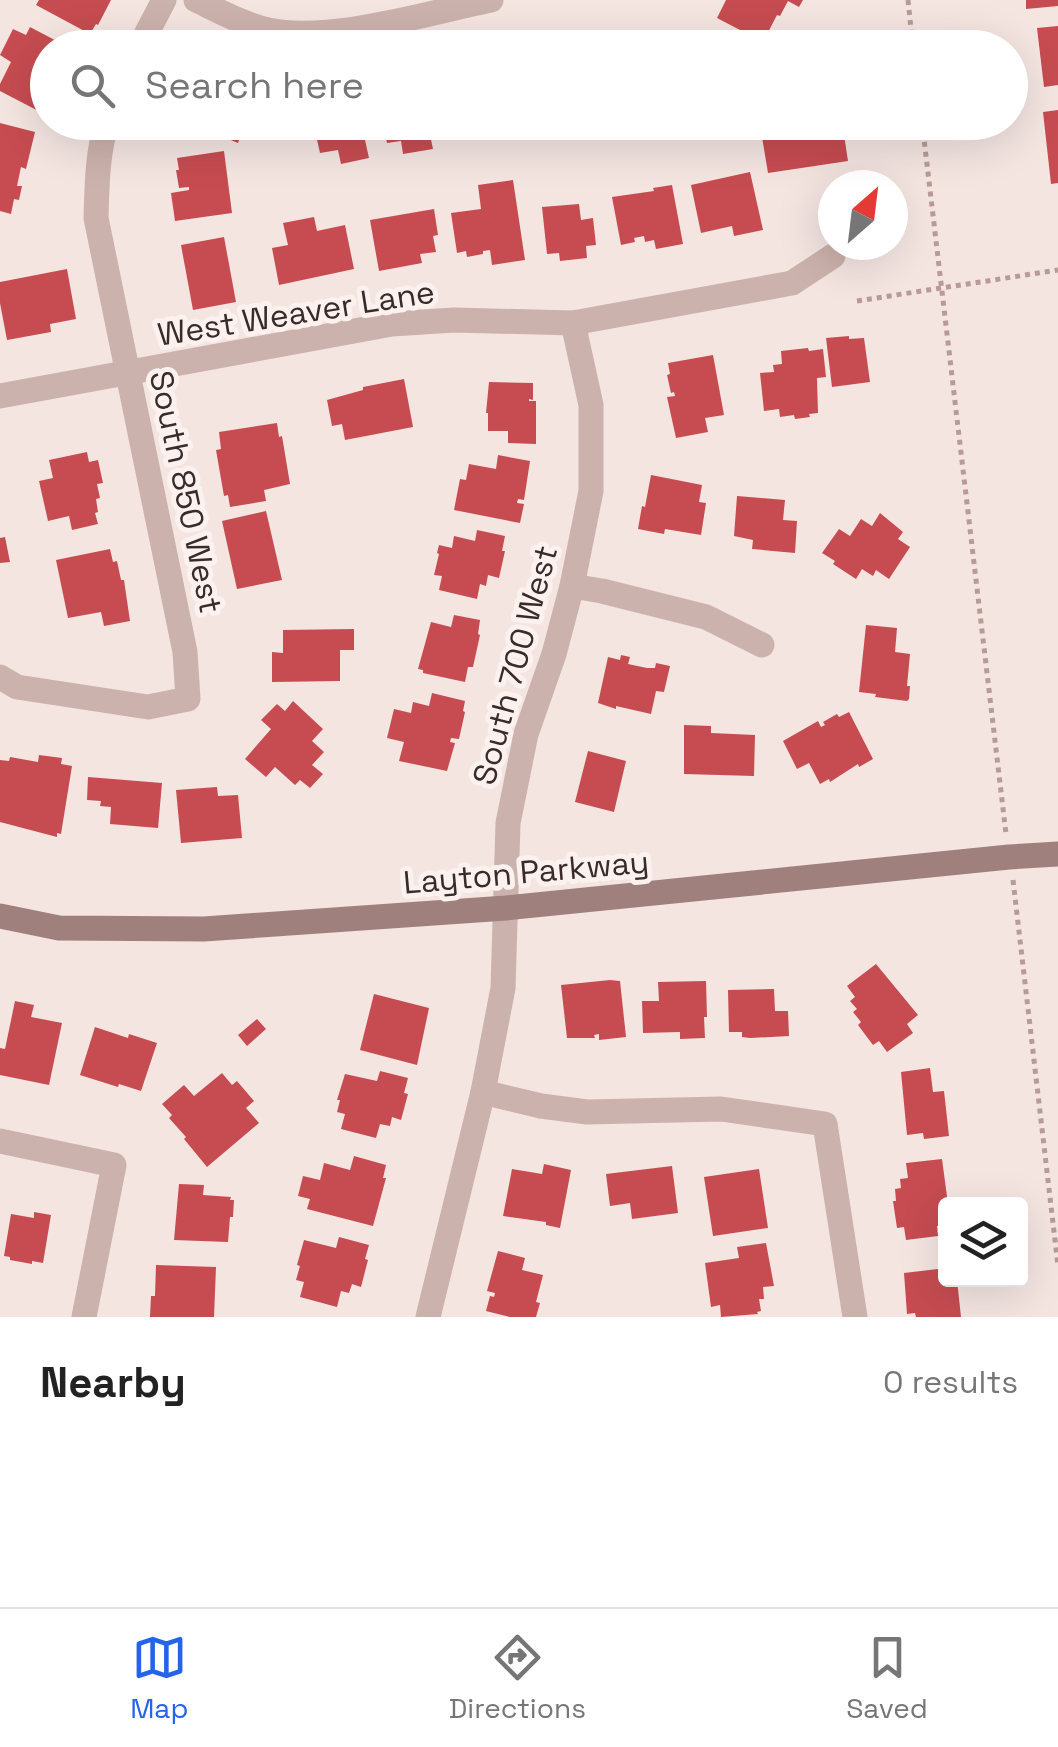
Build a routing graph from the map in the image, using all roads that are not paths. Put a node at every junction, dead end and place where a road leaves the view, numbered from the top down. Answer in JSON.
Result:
{"nodes":[{"id":1,"x":164,"y":0,"type":"edge"},
{"id":2,"x":196,"y":0,"type":"edge"},
{"id":3,"x":490,"y":0,"type":"edge"},
{"id":4,"x":148,"y":30,"type":"edge"},
{"id":5,"x":267,"y":30,"type":"edge"},
{"id":6,"x":350,"y":30,"type":"edge"},
{"id":7,"x":101,"y":140,"type":"edge"},
{"id":8,"x":828,"y":260,"type":"edge"},
{"id":9,"x":573,"y":323,"type":"junction"},
{"id":10,"x":128,"y":373,"type":"junction"},
{"id":11,"x":0,"y":396,"type":"edge"},
{"id":12,"x":572,"y":586,"type":"junction"},
{"id":13,"x":762,"y":645,"type":"dead end"},
{"id":14,"x":0,"y":676,"type":"edge"},
{"id":15,"x":1058,"y":854,"type":"edge"},
{"id":16,"x":506,"y":908,"type":"junction"},
{"id":17,"x":0,"y":916,"type":"edge"},
{"id":18,"x":483,"y":1092,"type":"junction"},
{"id":19,"x":0,"y":1141,"type":"edge"},
{"id":20,"x":84,"y":1317,"type":"edge"},
{"id":21,"x":428,"y":1317,"type":"edge"},
{"id":22,"x":855,"y":1317,"type":"edge"}],
"edges":[{"from":1,"to":4,"type":"street"},
{"from":2,"to":5,"type":"street"},
{"from":3,"to":6,"type":"street"},
{"from":7,"to":10,"type":"street","name":"South 850 West"},
{"from":8,"to":9,"type":"street","name":"West Weaver Lane"},
{"from":9,"to":10,"type":"street","name":"West Weaver Lane"},
{"from":9,"to":12,"type":"street","name":"South 700 West"},
{"from":10,"to":11,"type":"street","name":"West Weaver Lane"},
{"from":10,"to":14,"type":"street","name":"South 850 West"},
{"from":12,"to":13,"type":"street"},
{"from":12,"to":16,"type":"street","name":"South 700 West"},
{"from":15,"to":16,"type":"main road","name":"Layton Parkway"},
{"from":16,"to":17,"type":"main road","name":"Layton Parkway"},
{"from":16,"to":18,"type":"street","name":"South 700 West"},
{"from":18,"to":21,"type":"street","name":"South 700 West"},
{"from":18,"to":22,"type":"street"},
{"from":19,"to":20,"type":"street"}]}
